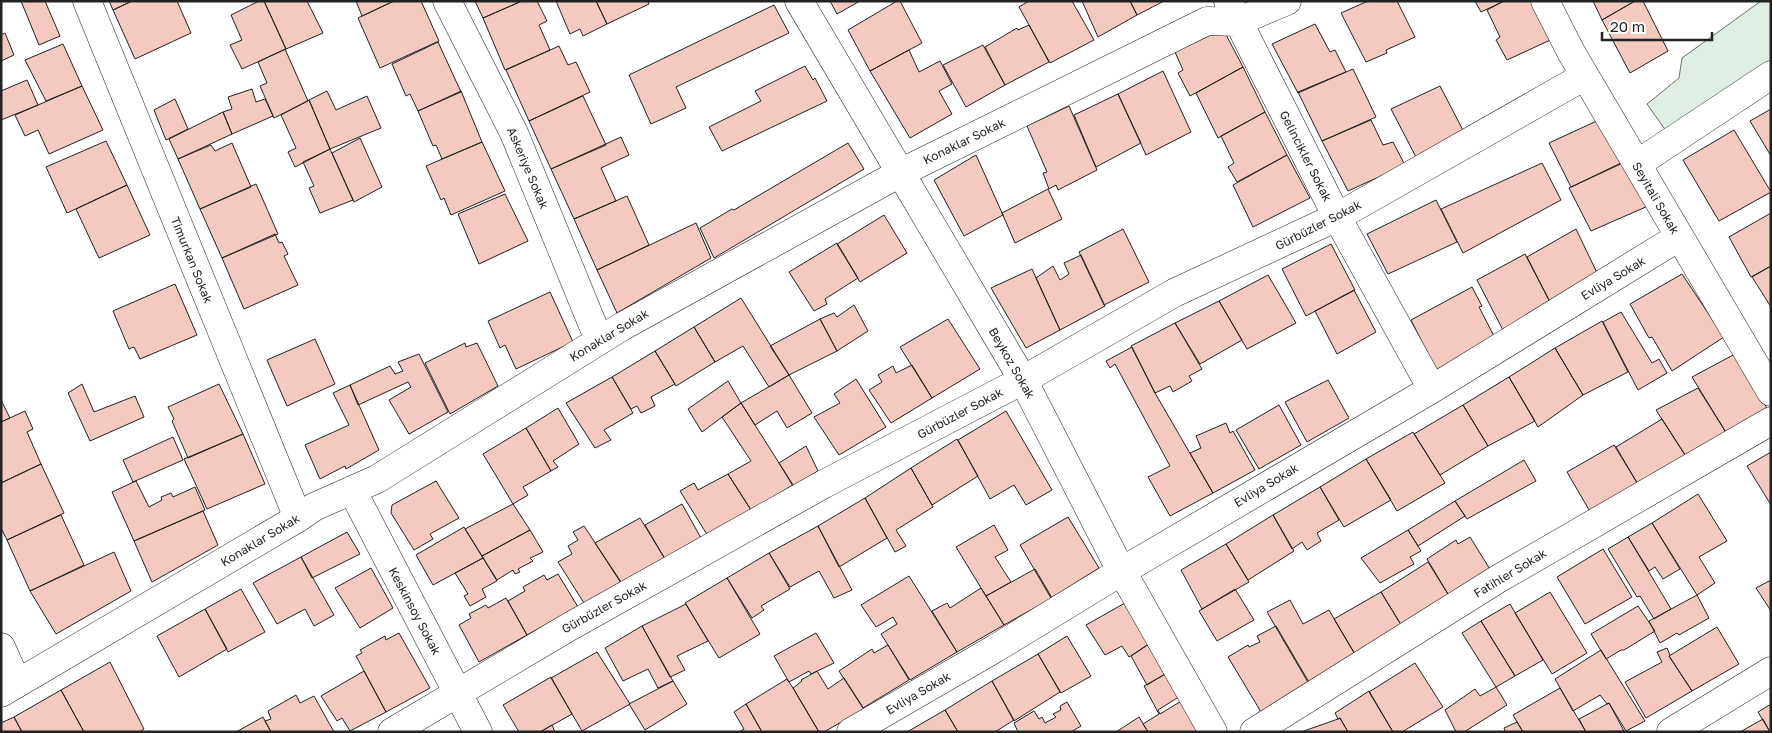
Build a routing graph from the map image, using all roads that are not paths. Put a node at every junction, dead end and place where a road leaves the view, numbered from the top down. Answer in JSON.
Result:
{"nodes":[{"id":1,"x":86,"y":1,"type":"edge"},
{"id":2,"x":447,"y":1,"type":"edge"},
{"id":3,"x":799,"y":1,"type":"edge"},
{"id":4,"x":1287,"y":1,"type":"edge"},
{"id":5,"x":1545,"y":1,"type":"edge"},
{"id":6,"x":1232,"y":11,"type":"edge"},
{"id":7,"x":1771,"y":75,"type":"edge"},
{"id":8,"x":1585,"y":76,"type":"junction"},
{"id":9,"x":1637,"y":164,"type":"junction"},
{"id":10,"x":900,"y":173,"type":"junction"},
{"id":11,"x":1337,"y":217,"type":"junction"},
{"id":12,"x":1679,"y":237,"type":"junction"},
{"id":13,"x":599,"y":340,"type":"junction"},
{"id":14,"x":1023,"y":380,"type":"junction"},
{"id":15,"x":1432,"y":388,"type":"junction"},
{"id":16,"x":1771,"y":392,"type":"edge"},
{"id":17,"x":1771,"y":421,"type":"edge"},
{"id":18,"x":352,"y":490,"type":"junction"},
{"id":19,"x":298,"y":518,"type":"junction"},
{"id":20,"x":1122,"y":571,"type":"junction"},
{"id":21,"x":1,"y":647,"type":"edge"},
{"id":22,"x":1771,"y":672,"type":"edge"},
{"id":23,"x":9,"y":688,"type":"edge"},
{"id":24,"x":458,"y":693,"type":"junction"},
{"id":25,"x":392,"y":732,"type":"edge"},
{"id":26,"x":478,"y":732,"type":"edge"},
{"id":27,"x":851,"y":732,"type":"edge"},
{"id":28,"x":1213,"y":732,"type":"edge"},
{"id":29,"x":1254,"y":732,"type":"edge"},
{"id":30,"x":1671,"y":732,"type":"edge"}],
"edges":[{"from":1,"to":19,"type":"street","name":"Timurkan Sokak"},
{"from":2,"to":13,"type":"street","name":"Askeriye Sokak"},
{"from":3,"to":10,"type":"street","name":"Beykoz Sokak"},
{"from":4,"to":6,"type":"street"},
{"from":5,"to":8,"type":"street","name":"Seyitali Sokak"},
{"from":6,"to":10,"type":"street","name":"Konaklar Sokak"},
{"from":6,"to":11,"type":"street","name":"Gelincikler Sokak"},
{"from":7,"to":9,"type":"street"},
{"from":8,"to":9,"type":"street","name":"Seyitali Sokak"},
{"from":8,"to":11,"type":"street","name":"Gürbüzler Sokak"},
{"from":9,"to":12,"type":"street","name":"Seyitali Sokak"},
{"from":10,"to":13,"type":"street","name":"Konaklar Sokak"},
{"from":10,"to":14,"type":"street","name":"Beykoz Sokak"},
{"from":11,"to":14,"type":"street","name":"Gürbüzler Sokak"},
{"from":11,"to":15,"type":"street","name":"Gelincikler Sokak"},
{"from":12,"to":15,"type":"street","name":"Evliya Sokak"},
{"from":12,"to":16,"type":"street","name":"Seyitali Sokak"},
{"from":13,"to":18,"type":"street","name":"Konaklar Sokak"},
{"from":14,"to":20,"type":"street","name":"Beykoz Sokak"},
{"from":14,"to":24,"type":"street","name":"Gürbüzler Sokak"},
{"from":15,"to":20,"type":"street","name":"Evliya Sokak"},
{"from":17,"to":29,"type":"street","name":"Fatihler Sokak"},
{"from":18,"to":19,"type":"street","name":"Konaklar Sokak"},
{"from":18,"to":24,"type":"street","name":"Keskinsoy Sokak"},
{"from":19,"to":23,"type":"street","name":"Konaklar Sokak"},
{"from":20,"to":27,"type":"street","name":"Evliya Sokak"},
{"from":20,"to":28,"type":"street","name":"Beykoz Sokak"},
{"from":21,"to":23,"type":"street"},
{"from":22,"to":30,"type":"street"},
{"from":24,"to":25,"type":"street","name":"Gürbüzler Sokak"},
{"from":24,"to":26,"type":"street","name":"Keskinsoy Sokak"}]}
